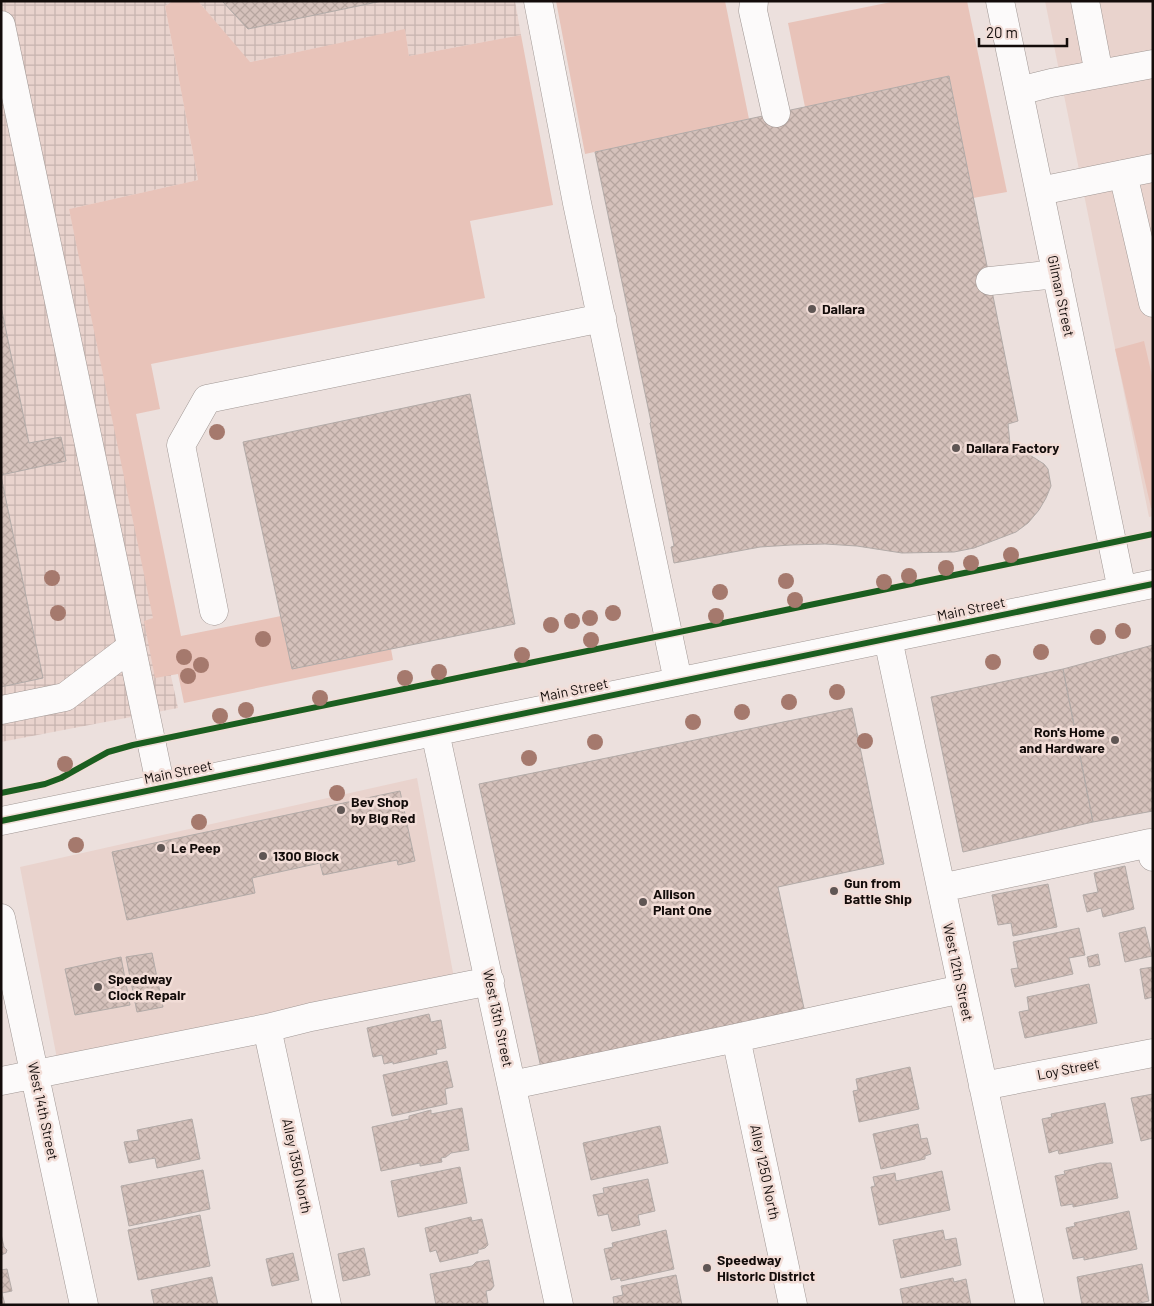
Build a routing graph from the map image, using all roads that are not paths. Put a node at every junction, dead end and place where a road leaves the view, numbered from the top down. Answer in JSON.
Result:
{"nodes":[{"id":1,"x":538,"y":1,"type":"edge"},
{"id":2,"x":754,"y":1,"type":"edge"},
{"id":3,"x":1000,"y":1,"type":"edge"},
{"id":4,"x":1085,"y":1,"type":"edge"},
{"id":5,"x":1,"y":25,"type":"edge"},
{"id":6,"x":1153,"y":64,"type":"edge"},
{"id":7,"x":1099,"y":74,"type":"junction"},
{"id":8,"x":1019,"y":91,"type":"junction"},
{"id":9,"x":776,"y":113,"type":"dead end"},
{"id":10,"x":1153,"y":168,"type":"edge"},
{"id":11,"x":1123,"y":174,"type":"junction"},
{"id":12,"x":1040,"y":192,"type":"junction"},
{"id":13,"x":1057,"y":274,"type":"junction"},
{"id":14,"x":990,"y":281,"type":"dead end"},
{"id":15,"x":1153,"y":304,"type":"edge"},
{"id":16,"x":602,"y":318,"type":"junction"},
{"id":17,"x":1153,"y":584,"type":"edge"},
{"id":18,"x":1122,"y":590,"type":"junction"},
{"id":19,"x":214,"y":611,"type":"dead end"},
{"id":20,"x":888,"y":639,"type":"junction"},
{"id":21,"x":131,"y":648,"type":"junction"},
{"id":22,"x":678,"y":681,"type":"junction"},
{"id":23,"x":1,"y":710,"type":"edge"},
{"id":24,"x":435,"y":732,"type":"junction"},
{"id":25,"x":161,"y":788,"type":"junction"},
{"id":26,"x":1,"y":821,"type":"edge"},
{"id":27,"x":1152,"y":848,"type":"edge"},
{"id":28,"x":941,"y":888,"type":"junction"},
{"id":29,"x":1,"y":918,"type":"edge"},
{"id":30,"x":490,"y":980,"type":"junction"},
{"id":31,"x":962,"y":989,"type":"junction"},
{"id":32,"x":267,"y":1028,"type":"junction"},
{"id":33,"x":736,"y":1038,"type":"junction"},
{"id":34,"x":1153,"y":1053,"type":"edge"},
{"id":35,"x":35,"y":1074,"type":"junction"},
{"id":36,"x":1,"y":1081,"type":"edge"},
{"id":37,"x":512,"y":1085,"type":"junction"},
{"id":38,"x":983,"y":1086,"type":"junction"},
{"id":39,"x":84,"y":1305,"type":"edge"},
{"id":40,"x":327,"y":1305,"type":"edge"},
{"id":41,"x":559,"y":1305,"type":"edge"},
{"id":42,"x":793,"y":1305,"type":"edge"},
{"id":43,"x":1030,"y":1305,"type":"edge"}],
"edges":[{"from":1,"to":16,"type":"street"},
{"from":2,"to":9,"type":"street"},
{"from":3,"to":8,"type":"street","name":"Gilman Street"},
{"from":4,"to":7,"type":"street"},
{"from":5,"to":21,"type":"street"},
{"from":6,"to":7,"type":"street"},
{"from":7,"to":8,"type":"street"},
{"from":8,"to":12,"type":"street","name":"Gilman Street"},
{"from":10,"to":11,"type":"street"},
{"from":11,"to":12,"type":"street"},
{"from":11,"to":15,"type":"street"},
{"from":12,"to":13,"type":"street","name":"Gilman Street"},
{"from":13,"to":14,"type":"street"},
{"from":13,"to":18,"type":"street","name":"Gilman Street"},
{"from":16,"to":19,"type":"street"},
{"from":16,"to":22,"type":"street"},
{"from":17,"to":18,"type":"street","name":"Main Street"},
{"from":18,"to":20,"type":"street","name":"Main Street"},
{"from":20,"to":22,"type":"street","name":"Main Street"},
{"from":20,"to":28,"type":"street","name":"West 12th Street"},
{"from":21,"to":23,"type":"street"},
{"from":21,"to":25,"type":"street"},
{"from":22,"to":24,"type":"street","name":"Main Street"},
{"from":24,"to":25,"type":"street","name":"Main Street"},
{"from":24,"to":30,"type":"street","name":"West 13th Street"},
{"from":25,"to":26,"type":"street","name":"Main Street"},
{"from":27,"to":28,"type":"street"},
{"from":28,"to":31,"type":"street","name":"West 12th Street"},
{"from":29,"to":35,"type":"street","name":"West 14th Street"},
{"from":30,"to":32,"type":"street"},
{"from":30,"to":37,"type":"street","name":"West 13th Street"},
{"from":31,"to":33,"type":"street"},
{"from":31,"to":38,"type":"street","name":"West 12th Street"},
{"from":32,"to":35,"type":"street"},
{"from":32,"to":40,"type":"street","name":"Alley 1350 North"},
{"from":33,"to":37,"type":"street"},
{"from":33,"to":42,"type":"street","name":"Alley 1250 North"},
{"from":34,"to":38,"type":"street","name":"Loy Street"},
{"from":35,"to":36,"type":"street"},
{"from":35,"to":39,"type":"street","name":"West 14th Street"},
{"from":37,"to":41,"type":"street","name":"West 13th Street"},
{"from":38,"to":43,"type":"street","name":"West 12th Street"}]}
